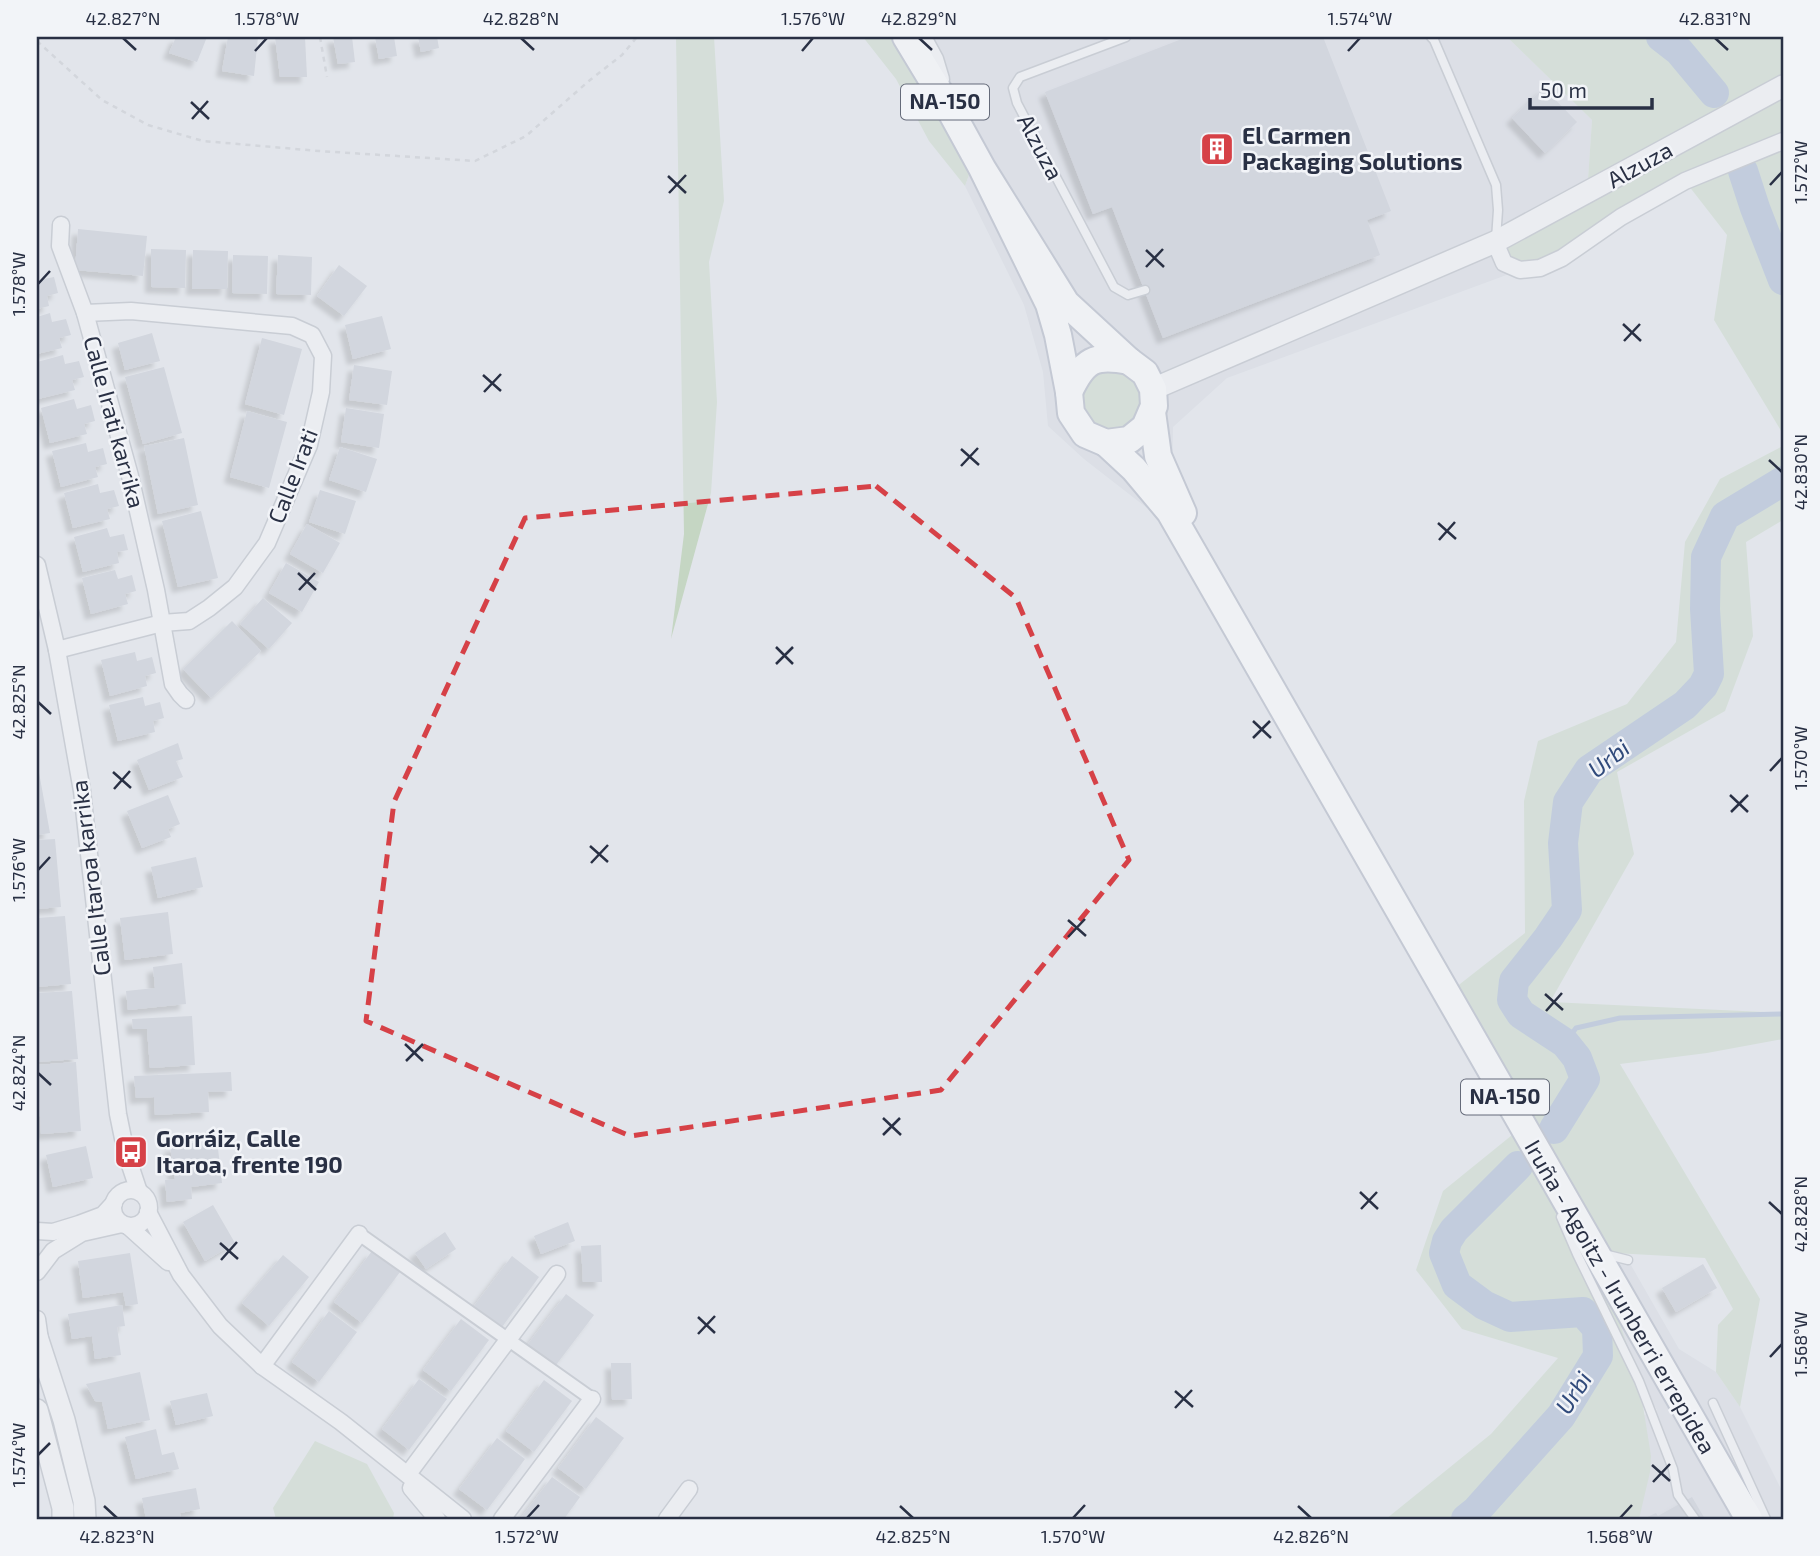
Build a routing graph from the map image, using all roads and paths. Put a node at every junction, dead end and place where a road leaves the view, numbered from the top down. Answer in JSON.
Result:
{"nodes":[{"id":1,"x":320,"y":37,"type":"edge"},
{"id":2,"x":637,"y":37,"type":"edge"},
{"id":3,"x":906,"y":37,"type":"edge"},
{"id":4,"x":923,"y":37,"type":"edge"},
{"id":5,"x":1126,"y":37,"type":"edge"},
{"id":6,"x":1431,"y":37,"type":"edge"},
{"id":7,"x":37,"y":41,"type":"edge"},
{"id":8,"x":327,"y":77,"type":"dead end"},
{"id":9,"x":1783,"y":86,"type":"edge"},
{"id":10,"x":949,"y":108,"type":"junction"},
{"id":11,"x":1783,"y":141,"type":"edge"},
{"id":12,"x":982,"y":168,"type":"junction"},
{"id":13,"x":61,"y":225,"type":"dead end"},
{"id":14,"x":1495,"y":242,"type":"junction"},
{"id":15,"x":1145,"y":290,"type":"dead end"},
{"id":16,"x":85,"y":313,"type":"junction"},
{"id":17,"x":1129,"y":361,"type":"junction"},
{"id":18,"x":1069,"y":392,"type":"junction"},
{"id":19,"x":1152,"y":400,"type":"junction"},
{"id":20,"x":1106,"y":443,"type":"junction"},
{"id":21,"x":37,"y":565,"type":"edge"},
{"id":22,"x":162,"y":623,"type":"junction"},
{"id":23,"x":57,"y":650,"type":"junction"},
{"id":24,"x":1262,"y":673,"type":"junction"},
{"id":25,"x":186,"y":700,"type":"dead end"},
{"id":26,"x":1522,"y":1127,"type":"junction"},
{"id":27,"x":1550,"y":1190,"type":"dead end"},
{"id":28,"x":139,"y":1192,"type":"junction"},
{"id":29,"x":114,"y":1203,"type":"junction"},
{"id":30,"x":1555,"y":1203,"type":"dead end"},
{"id":31,"x":148,"y":1212,"type":"junction"},
{"id":32,"x":125,"y":1225,"type":"junction"},
{"id":33,"x":37,"y":1231,"type":"edge"},
{"id":34,"x":359,"y":1234,"type":"joint"},
{"id":35,"x":1595,"y":1252,"type":"junction"},
{"id":36,"x":1628,"y":1260,"type":"dead end"},
{"id":37,"x":37,"y":1272,"type":"edge"},
{"id":38,"x":557,"y":1273,"type":"dead end"},
{"id":39,"x":181,"y":1275,"type":"junction"},
{"id":40,"x":37,"y":1319,"type":"edge"},
{"id":41,"x":508,"y":1339,"type":"junction"},
{"id":42,"x":39,"y":1345,"type":"edge"},
{"id":43,"x":262,"y":1366,"type":"junction"},
{"id":44,"x":592,"y":1399,"type":"joint"},
{"id":45,"x":1713,"y":1403,"type":"dead end"},
{"id":46,"x":37,"y":1410,"type":"edge"},
{"id":47,"x":382,"y":1454,"type":"junction"},
{"id":48,"x":408,"y":1474,"type":"junction"},
{"id":49,"x":689,"y":1489,"type":"dead end"},
{"id":50,"x":63,"y":1519,"type":"edge"},
{"id":51,"x":85,"y":1519,"type":"edge"},
{"id":52,"x":437,"y":1519,"type":"edge"},
{"id":53,"x":463,"y":1519,"type":"edge"},
{"id":54,"x":502,"y":1519,"type":"edge"},
{"id":55,"x":667,"y":1519,"type":"edge"},
{"id":56,"x":1695,"y":1519,"type":"edge"},
{"id":57,"x":1749,"y":1519,"type":"edge"},
{"id":58,"x":1766,"y":1519,"type":"edge"}],
"edges":[{"from":1,"to":8,"type":"path"},
{"from":2,"to":7,"type":"path"},
{"from":3,"to":10,"type":"main road","number":"NA-150"},
{"from":4,"to":10,"type":"street"},
{"from":5,"to":15,"type":"lane","name":"Alzuza"},
{"from":6,"to":14,"type":"lane"},
{"from":9,"to":14,"type":"street","name":"Alzuza"},
{"from":10,"to":12,"type":"main road","number":"NA-150"},
{"from":11,"to":14,"type":"street"},
{"from":12,"to":17,"type":"main road"},
{"from":12,"to":18,"type":"main road"},
{"from":13,"to":16,"type":"street","name":"Calle Irati karrika"},
{"from":14,"to":19,"type":"street","name":"Alzuza"},
{"from":16,"to":22,"type":"street","name":"Calle Irati karrika"},
{"from":16,"to":22,"type":"street","name":"Calle Irati"},
{"from":17,"to":18,"type":"main road"},
{"from":17,"to":19,"type":"main road"},
{"from":18,"to":20,"type":"main road"},
{"from":19,"to":20,"type":"main road"},
{"from":19,"to":24,"type":"main road"},
{"from":20,"to":24,"type":"main road"},
{"from":21,"to":23,"type":"street","name":"Calle Itaroa karrika"},
{"from":22,"to":23,"type":"street","name":"Calle Irati"},
{"from":22,"to":25,"type":"street"},
{"from":23,"to":28,"type":"street","name":"Calle Itaroa karrika"},
{"from":24,"to":26,"type":"main road","name":"Iruña - Agoitz - Irunberri errepidea","number":"NA-150"},
{"from":26,"to":27,"type":"lane"},
{"from":26,"to":35,"type":"main road","name":"Iruña - Agoitz - Irunberri errepidea","number":"NA-150"},
{"from":28,"to":29,"type":"street"},
{"from":28,"to":31,"type":"street"},
{"from":29,"to":32,"type":"street"},
{"from":29,"to":33,"type":"street"},
{"from":30,"to":56,"type":"lane"},
{"from":31,"to":32,"type":"street"},
{"from":31,"to":39,"type":"street"},
{"from":32,"to":37,"type":"street"},
{"from":32,"to":39,"type":"street"},
{"from":34,"to":41,"type":"street"},
{"from":34,"to":43,"type":"street"},
{"from":35,"to":36,"type":"lane"},
{"from":35,"to":57,"type":"main road","name":"Iruña - Agoitz - Irunberri errepidea","number":"NA-150"},
{"from":38,"to":41,"type":"street"},
{"from":39,"to":43,"type":"street"},
{"from":40,"to":42,"type":"street"},
{"from":41,"to":44,"type":"street"},
{"from":41,"to":48,"type":"street"},
{"from":42,"to":51,"type":"street"},
{"from":43,"to":47,"type":"street"},
{"from":44,"to":54,"type":"street"},
{"from":45,"to":58,"type":"lane"},
{"from":46,"to":50,"type":"street"},
{"from":47,"to":48,"type":"street"},
{"from":47,"to":52,"type":"street"},
{"from":48,"to":53,"type":"street"},
{"from":49,"to":55,"type":"street"}]}
